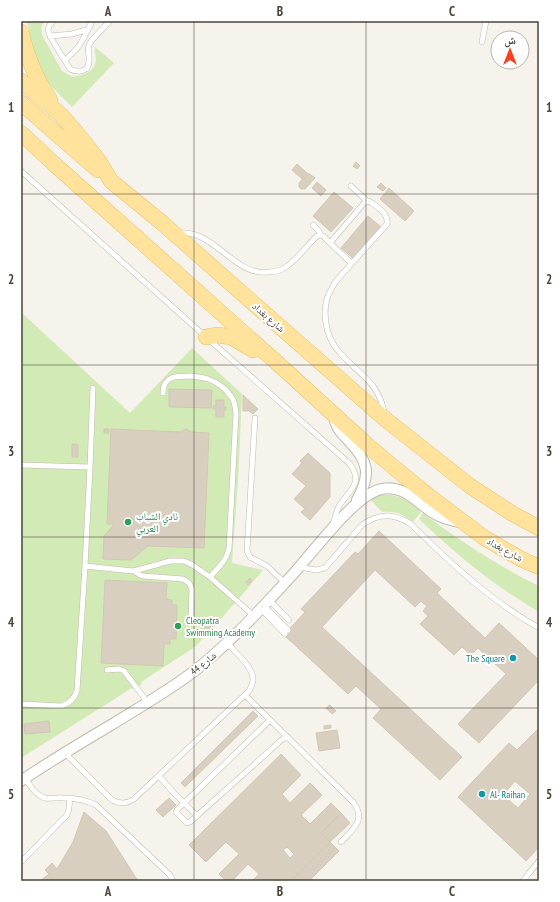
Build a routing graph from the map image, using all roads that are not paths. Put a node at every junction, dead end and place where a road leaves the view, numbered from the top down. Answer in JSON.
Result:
{"nodes":[{"id":1,"x":53,"y":21,"type":"edge"},
{"id":2,"x":110,"y":21,"type":"edge"},
{"id":3,"x":486,"y":21,"type":"edge"},
{"id":4,"x":91,"y":24,"type":"dead end"},
{"id":5,"x":86,"y":30,"type":"junction"},
{"id":6,"x":21,"y":32,"type":"edge"},
{"id":7,"x":50,"y":36,"type":"junction"},
{"id":8,"x":482,"y":42,"type":"dead end"},
{"id":9,"x":65,"y":60,"type":"junction"},
{"id":10,"x":21,"y":80,"type":"edge"},
{"id":11,"x":21,"y":103,"type":"edge"},
{"id":12,"x":61,"y":115,"type":"junction"},
{"id":13,"x":21,"y":133,"type":"edge"},
{"id":14,"x":21,"y":140,"type":"edge"},
{"id":15,"x":53,"y":163,"type":"junction"},
{"id":16,"x":21,"y":171,"type":"edge"},
{"id":17,"x":111,"y":181,"type":"junction"},
{"id":18,"x":351,"y":186,"type":"dead end"},
{"id":19,"x":367,"y":201,"type":"junction"},
{"id":20,"x":313,"y":225,"type":"dead end"},
{"id":21,"x":174,"y":233,"type":"junction"},
{"id":22,"x":320,"y":235,"type":"junction"},
{"id":23,"x":330,"y":243,"type":"junction"},
{"id":24,"x":351,"y":263,"type":"junction"},
{"id":25,"x":206,"y":337,"type":"junction"},
{"id":26,"x":285,"y":370,"type":"junction"},
{"id":27,"x":93,"y":388,"type":"dead end"},
{"id":28,"x":163,"y":393,"type":"dead end"},
{"id":29,"x":334,"y":415,"type":"junction"},
{"id":30,"x":255,"y":418,"type":"dead end"},
{"id":31,"x":385,"y":419,"type":"junction"},
{"id":32,"x":21,"y":465,"type":"edge"},
{"id":33,"x":90,"y":467,"type":"junction"},
{"id":34,"x":354,"y":506,"type":"junction"},
{"id":35,"x":462,"y":522,"type":"junction"},
{"id":36,"x":539,"y":528,"type":"edge"},
{"id":37,"x":332,"y":529,"type":"junction"},
{"id":38,"x":86,"y":566,"type":"junction"},
{"id":39,"x":300,"y":567,"type":"junction"},
{"id":40,"x":539,"y":567,"type":"edge"},
{"id":41,"x":134,"y":571,"type":"junction"},
{"id":42,"x":210,"y":577,"type":"junction"},
{"id":43,"x":285,"y":583,"type":"junction"},
{"id":44,"x":262,"y":608,"type":"junction"},
{"id":45,"x":289,"y":620,"type":"dead end"},
{"id":46,"x":191,"y":623,"type":"dead end"},
{"id":47,"x":539,"y":628,"type":"edge"},
{"id":48,"x":286,"y":632,"type":"dead end"},
{"id":49,"x":227,"y":643,"type":"junction"},
{"id":50,"x":107,"y":670,"type":"dead end"},
{"id":51,"x":245,"y":696,"type":"junction"},
{"id":52,"x":148,"y":703,"type":"junction"},
{"id":53,"x":21,"y":704,"type":"edge"},
{"id":54,"x":270,"y":720,"type":"junction"},
{"id":55,"x":286,"y":736,"type":"junction"},
{"id":56,"x":65,"y":753,"type":"junction"},
{"id":57,"x":159,"y":776,"type":"junction"},
{"id":58,"x":23,"y":780,"type":"edge"},
{"id":59,"x":69,"y":798,"type":"junction"},
{"id":60,"x":184,"y":803,"type":"junction"},
{"id":61,"x":197,"y":816,"type":"junction"},
{"id":62,"x":341,"y":842,"type":"dead end"},
{"id":63,"x":539,"y":861,"type":"edge"},
{"id":64,"x":21,"y":862,"type":"edge"},
{"id":65,"x":173,"y":881,"type":"edge"},
{"id":66,"x":523,"y":881,"type":"edge"}],
"edges":[{"from":1,"to":7,"type":"lane"},
{"from":2,"to":9,"type":"lane"},
{"from":3,"to":8,"type":"lane"},
{"from":4,"to":5,"type":"lane"},
{"from":5,"to":7,"type":"lane"},
{"from":5,"to":9,"type":"lane"},
{"from":6,"to":12,"type":"main road"},
{"from":7,"to":9,"type":"lane"},
{"from":10,"to":12,"type":"main road","name":"شارع بغداد"},
{"from":11,"to":17,"type":"main road"},
{"from":12,"to":17,"type":"main road","name":"شارع بغداد"},
{"from":13,"to":15,"type":"main road","name":"شارع بغداد"},
{"from":14,"to":15,"type":"main road"},
{"from":15,"to":26,"type":"main road","name":"شارع بغداد"},
{"from":16,"to":25,"type":"lane"},
{"from":17,"to":21,"type":"main road","name":"شارع بغداد"},
{"from":18,"to":19,"type":"lane"},
{"from":19,"to":23,"type":"lane"},
{"from":19,"to":24,"type":"lane"},
{"from":20,"to":22,"type":"lane"},
{"from":21,"to":22,"type":"lane"},
{"from":21,"to":31,"type":"main road","name":"شارع بغداد"},
{"from":22,"to":23,"type":"lane"},
{"from":23,"to":24,"type":"lane"},
{"from":24,"to":31,"type":"lane"},
{"from":25,"to":26,"type":"main road"},
{"from":25,"to":37,"type":"lane"},
{"from":26,"to":29,"type":"main road","name":"شارع بغداد"},
{"from":27,"to":33,"type":"lane"},
{"from":28,"to":42,"type":"lane"},
{"from":29,"to":34,"type":"street","name":"شارع 44"},
{"from":29,"to":35,"type":"main road","name":"شارع بغداد"},
{"from":30,"to":43,"type":"lane"},
{"from":31,"to":36,"type":"main road","name":"شارع بغداد"},
{"from":32,"to":33,"type":"lane"},
{"from":33,"to":38,"type":"lane"},
{"from":34,"to":35,"type":"street","name":"شارع 44"},
{"from":34,"to":37,"type":"street","name":"شارع 44"},
{"from":35,"to":40,"type":"main road","name":"شارع بغداد"},
{"from":37,"to":39,"type":"street","name":"شارع 44"},
{"from":38,"to":41,"type":"lane"},
{"from":38,"to":53,"type":"lane"},
{"from":39,"to":43,"type":"street","name":"شارع 44"},
{"from":39,"to":47,"type":"lane"},
{"from":41,"to":42,"type":"lane"},
{"from":41,"to":46,"type":"lane"},
{"from":42,"to":44,"type":"lane"},
{"from":43,"to":44,"type":"street","name":"شارع 44"},
{"from":44,"to":45,"type":"lane"},
{"from":44,"to":48,"type":"lane"},
{"from":44,"to":49,"type":"street","name":"شارع 44"},
{"from":49,"to":51,"type":"lane"},
{"from":49,"to":52,"type":"street","name":"شارع 44"},
{"from":50,"to":52,"type":"lane"},
{"from":51,"to":54,"type":"lane"},
{"from":51,"to":57,"type":"lane"},
{"from":52,"to":56,"type":"street","name":"شارع 44"},
{"from":54,"to":55,"type":"lane"},
{"from":54,"to":60,"type":"lane"},
{"from":55,"to":61,"type":"lane"},
{"from":55,"to":62,"type":"lane"},
{"from":56,"to":57,"type":"lane"},
{"from":56,"to":58,"type":"street","name":"شارع 44"},
{"from":57,"to":60,"type":"lane"},
{"from":58,"to":59,"type":"lane"},
{"from":59,"to":64,"type":"lane"},
{"from":59,"to":65,"type":"lane"},
{"from":60,"to":61,"type":"lane"},
{"from":60,"to":61,"type":"lane"},
{"from":63,"to":66,"type":"lane"}]}
